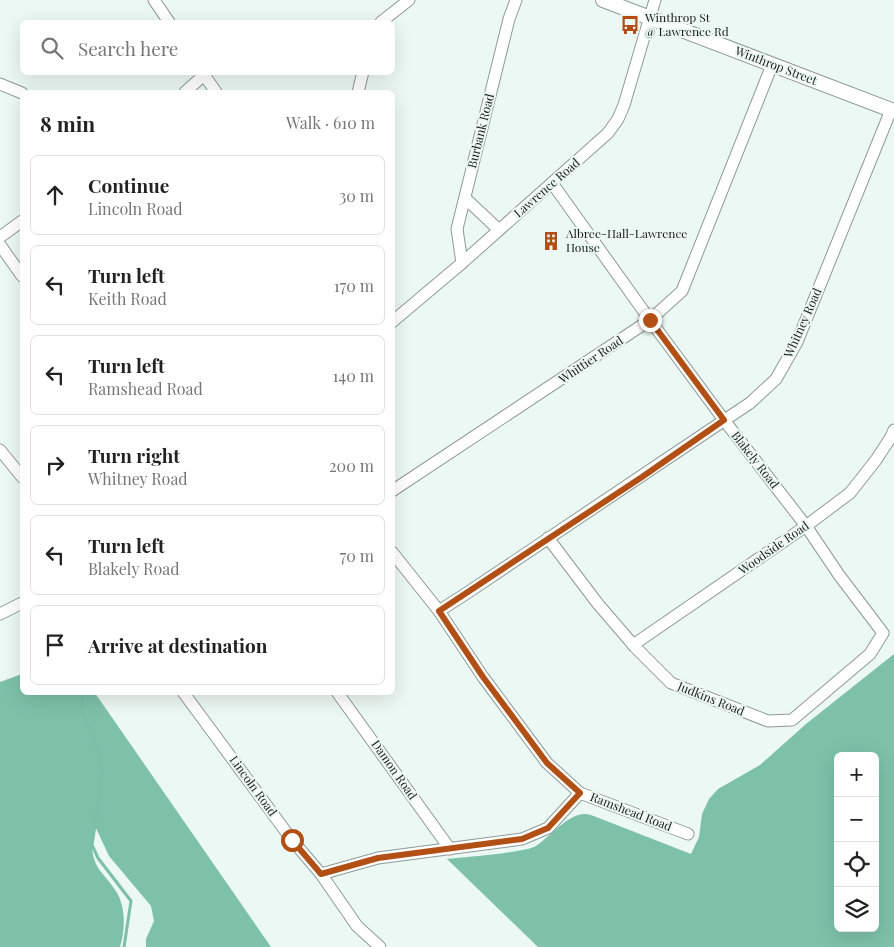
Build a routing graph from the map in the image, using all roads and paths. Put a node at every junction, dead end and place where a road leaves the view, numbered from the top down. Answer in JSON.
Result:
{"nodes":[{"id":1,"x":154,"y":0,"type":"edge"},
{"id":2,"x":409,"y":0,"type":"edge"},
{"id":3,"x":516,"y":0,"type":"edge"},
{"id":4,"x":602,"y":0,"type":"edge"},
{"id":5,"x":655,"y":0,"type":"edge"},
{"id":6,"x":651,"y":18,"type":"junction"},
{"id":7,"x":168,"y":20,"type":"edge"},
{"id":8,"x":384,"y":20,"type":"edge"},
{"id":9,"x":772,"y":65,"type":"junction"},
{"id":10,"x":202,"y":75,"type":"edge"},
{"id":11,"x":204,"y":75,"type":"edge"},
{"id":12,"x":362,"y":75,"type":"edge"},
{"id":13,"x":0,"y":84,"type":"edge"},
{"id":14,"x":187,"y":90,"type":"edge"},
{"id":15,"x":215,"y":90,"type":"edge"},
{"id":16,"x":358,"y":90,"type":"edge"},
{"id":17,"x":20,"y":92,"type":"edge"},
{"id":18,"x":892,"y":110,"type":"edge"},
{"id":19,"x":552,"y":183,"type":"junction"},
{"id":20,"x":465,"y":198,"type":"junction"},
{"id":21,"x":20,"y":223,"type":"edge"},
{"id":22,"x":499,"y":230,"type":"junction"},
{"id":23,"x":0,"y":237,"type":"edge"},
{"id":24,"x":0,"y":245,"type":"edge"},
{"id":25,"x":462,"y":263,"type":"junction"},
{"id":26,"x":20,"y":273,"type":"edge"},
{"id":27,"x":395,"y":319,"type":"edge"},
{"id":28,"x":650,"y":320,"type":"junction"},
{"id":29,"x":724,"y":420,"type":"junction"},
{"id":30,"x":893,"y":436,"type":"edge"},
{"id":31,"x":0,"y":450,"type":"edge"},
{"id":32,"x":20,"y":475,"type":"edge"},
{"id":33,"x":395,"y":489,"type":"edge"},
{"id":34,"x":806,"y":526,"type":"junction"},
{"id":35,"x":548,"y":538,"type":"junction"},
{"id":36,"x":395,"y":556,"type":"edge"},
{"id":37,"x":20,"y":604,"type":"edge"},
{"id":38,"x":439,"y":611,"type":"junction"},
{"id":39,"x":0,"y":614,"type":"edge"},
{"id":40,"x":878,"y":640,"type":"joint"},
{"id":41,"x":633,"y":645,"type":"junction"},
{"id":42,"x":185,"y":695,"type":"edge"},
{"id":43,"x":339,"y":695,"type":"edge"},
{"id":44,"x":580,"y":793,"type":"junction"},
{"id":45,"x":688,"y":834,"type":"dead end"},
{"id":46,"x":450,"y":849,"type":"junction"},
{"id":47,"x":321,"y":874,"type":"junction"},
{"id":48,"x":380,"y":947,"type":"edge"}],
"edges":[{"from":1,"to":7,"type":"street"},
{"from":2,"to":8,"type":"street"},
{"from":3,"to":20,"type":"street","name":"Burbank Road"},
{"from":4,"to":6,"type":"main road","name":"Winthrop Street"},
{"from":5,"to":6,"type":"street","name":"Lawrence Road"},
{"from":6,"to":9,"type":"main road","name":"Winthrop Street"},
{"from":6,"to":19,"type":"street","name":"Lawrence Road"},
{"from":9,"to":18,"type":"main road","name":"Winthrop Street"},
{"from":9,"to":28,"type":"street","name":"Whittier Road"},
{"from":10,"to":14,"type":"street"},
{"from":11,"to":15,"type":"street"},
{"from":12,"to":16,"type":"street"},
{"from":13,"to":17,"type":"street"},
{"from":18,"to":29,"type":"street","name":"Whitney Road"},
{"from":19,"to":22,"type":"street","name":"Lawrence Road"},
{"from":19,"to":28,"type":"street","name":"Blakely Road"},
{"from":20,"to":22,"type":"street"},
{"from":20,"to":25,"type":"street","name":"Burbank Road"},
{"from":21,"to":23,"type":"street"},
{"from":22,"to":25,"type":"street","name":"Lawrence Road"},
{"from":24,"to":26,"type":"street"},
{"from":25,"to":27,"type":"street","name":"Lawrence Road"},
{"from":28,"to":29,"type":"street","name":"Blakely Road"},
{"from":28,"to":33,"type":"street","name":"Whittier Road"},
{"from":29,"to":34,"type":"street","name":"Blakely Road"},
{"from":29,"to":35,"type":"street","name":"Whitney Road"},
{"from":30,"to":34,"type":"street","name":"Woodside Road"},
{"from":31,"to":32,"type":"street"},
{"from":34,"to":40,"type":"street","name":"Blakely Road"},
{"from":34,"to":41,"type":"street","name":"Woodside Road"},
{"from":35,"to":38,"type":"street","name":"Whitney Road"},
{"from":35,"to":41,"type":"street","name":"Judkins Road"},
{"from":36,"to":38,"type":"street","name":"Ramshead Road"},
{"from":37,"to":39,"type":"street"},
{"from":38,"to":44,"type":"street","name":"Ramshead Road"},
{"from":40,"to":41,"type":"street","name":"Judkins Road"},
{"from":42,"to":47,"type":"street","name":"Lincoln Road"},
{"from":43,"to":46,"type":"street","name":"Damon Road"},
{"from":44,"to":45,"type":"street","name":"Ramshead Road"},
{"from":44,"to":46,"type":"street"},
{"from":46,"to":47,"type":"street"},
{"from":47,"to":48,"type":"street","name":"Lincoln Road"}]}
